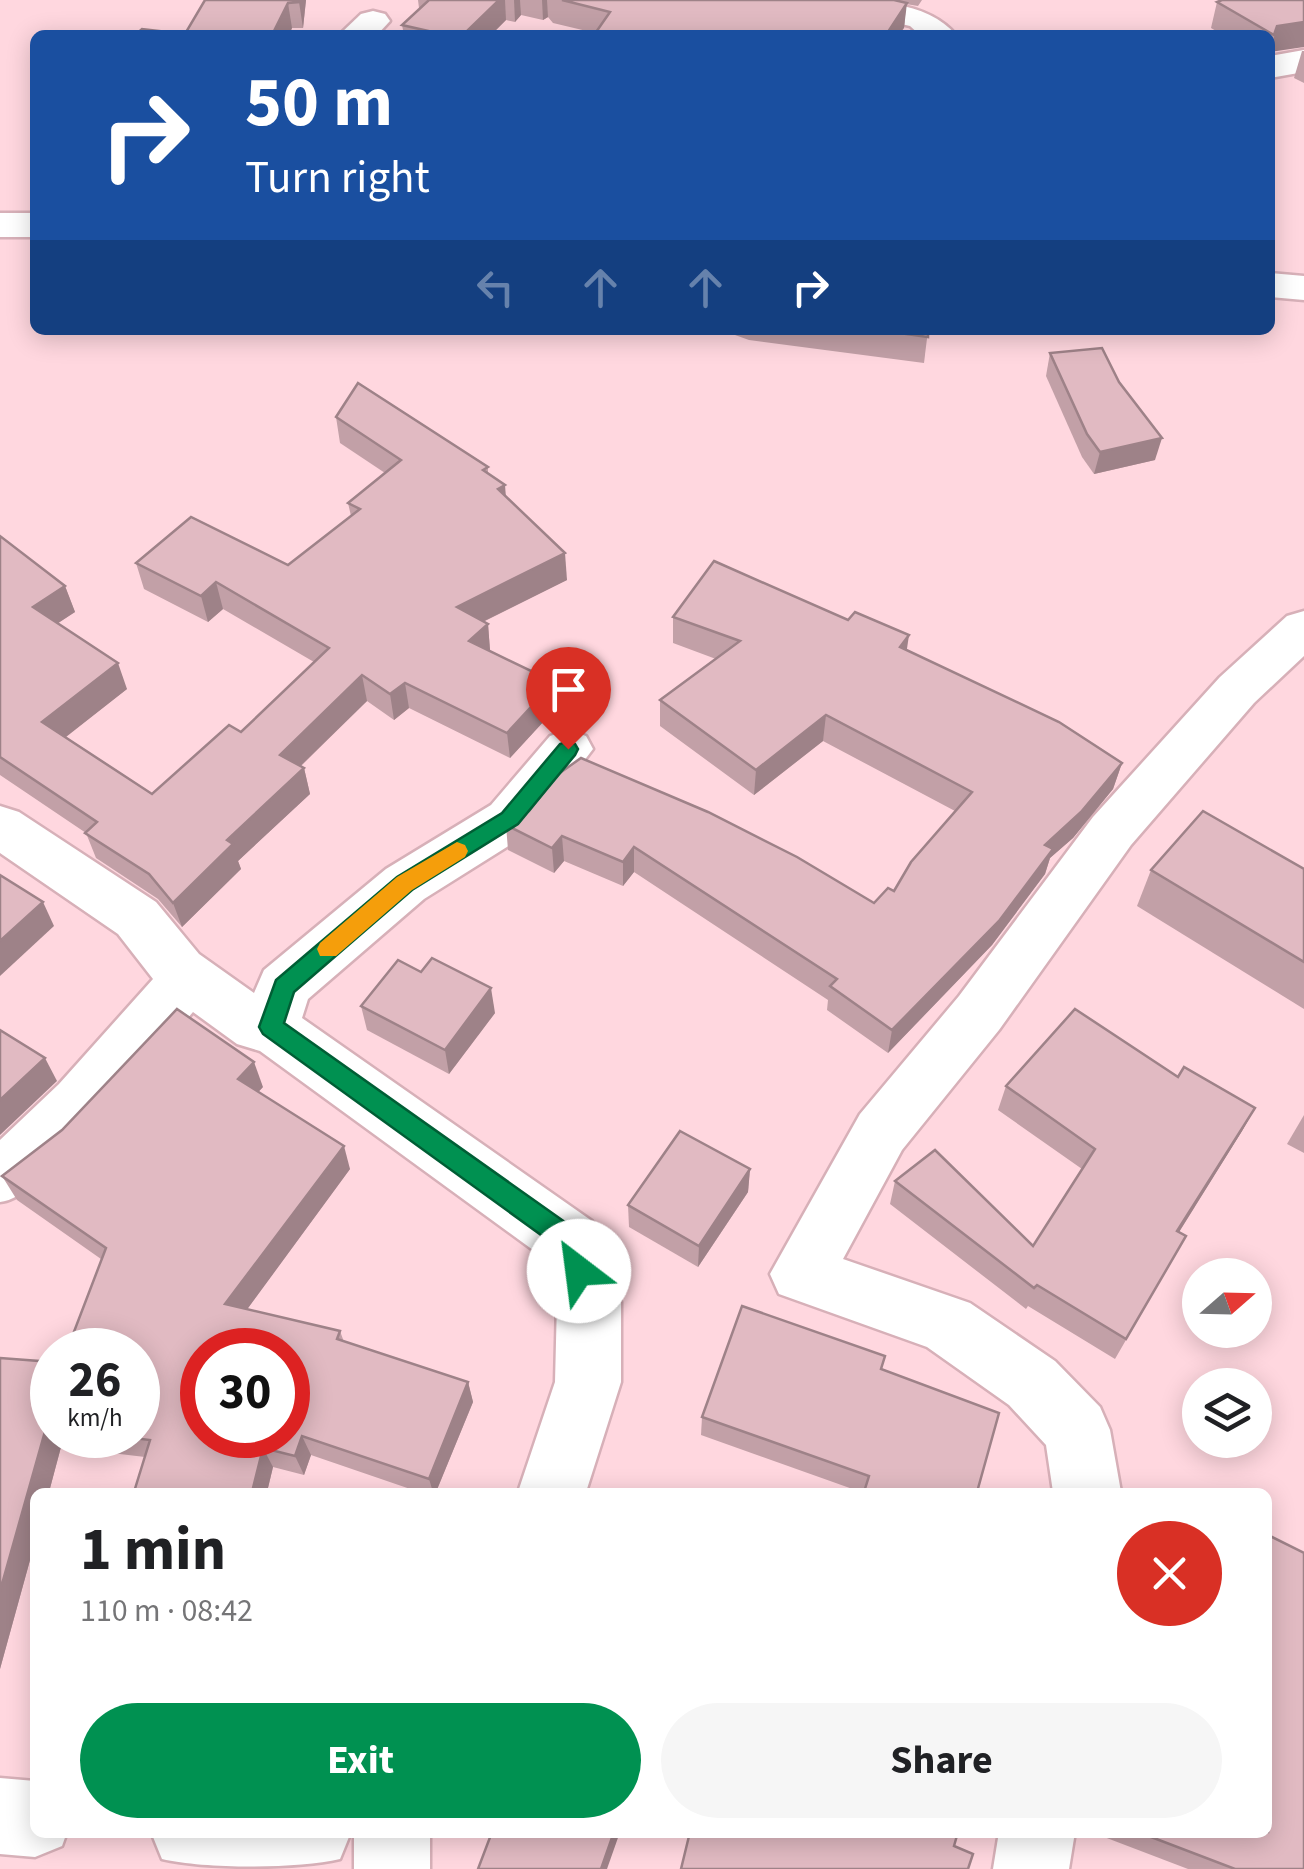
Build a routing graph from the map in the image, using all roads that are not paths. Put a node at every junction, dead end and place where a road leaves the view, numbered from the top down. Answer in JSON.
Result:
{"nodes":[{"id":1,"x":839,"y":0,"type":"edge"},
{"id":2,"x":934,"y":30,"type":"edge"},
{"id":3,"x":1304,"y":61,"type":"edge"},
{"id":4,"x":1275,"y":67,"type":"edge"},
{"id":5,"x":30,"y":225,"type":"edge"},
{"id":6,"x":0,"y":226,"type":"edge"},
{"id":7,"x":1275,"y":285,"type":"edge"},
{"id":8,"x":1304,"y":288,"type":"edge"},
{"id":9,"x":1304,"y":628,"type":"edge"},
{"id":10,"x":568,"y":749,"type":"dead end"},
{"id":11,"x":0,"y":826,"type":"edge"},
{"id":12,"x":189,"y":977,"type":"junction"},
{"id":13,"x":271,"y":1027,"type":"junction"},
{"id":14,"x":3,"y":1176,"type":"edge"},
{"id":15,"x":553,"y":1488,"type":"edge"},
{"id":16,"x":1086,"y":1488,"type":"edge"},
{"id":17,"x":0,"y":1816,"type":"edge"},
{"id":18,"x":30,"y":1819,"type":"edge"},
{"id":19,"x":254,"y":1838,"type":"edge"},
{"id":20,"x":295,"y":1838,"type":"edge"},
{"id":21,"x":392,"y":1838,"type":"edge"},
{"id":22,"x":1036,"y":1838,"type":"edge"},
{"id":23,"x":392,"y":1869,"type":"edge"},
{"id":24,"x":1030,"y":1869,"type":"edge"}],
"edges":[{"from":1,"to":2,"type":"street"},
{"from":3,"to":4,"type":"street"},
{"from":5,"to":6,"type":"street"},
{"from":7,"to":8,"type":"street"},
{"from":9,"to":16,"type":"street"},
{"from":10,"to":13,"type":"street"},
{"from":11,"to":12,"type":"street"},
{"from":12,"to":13,"type":"street"},
{"from":12,"to":14,"type":"street"},
{"from":13,"to":15,"type":"street"},
{"from":17,"to":18,"type":"street"},
{"from":19,"to":20,"type":"street"},
{"from":21,"to":23,"type":"street"},
{"from":22,"to":24,"type":"street"}]}
